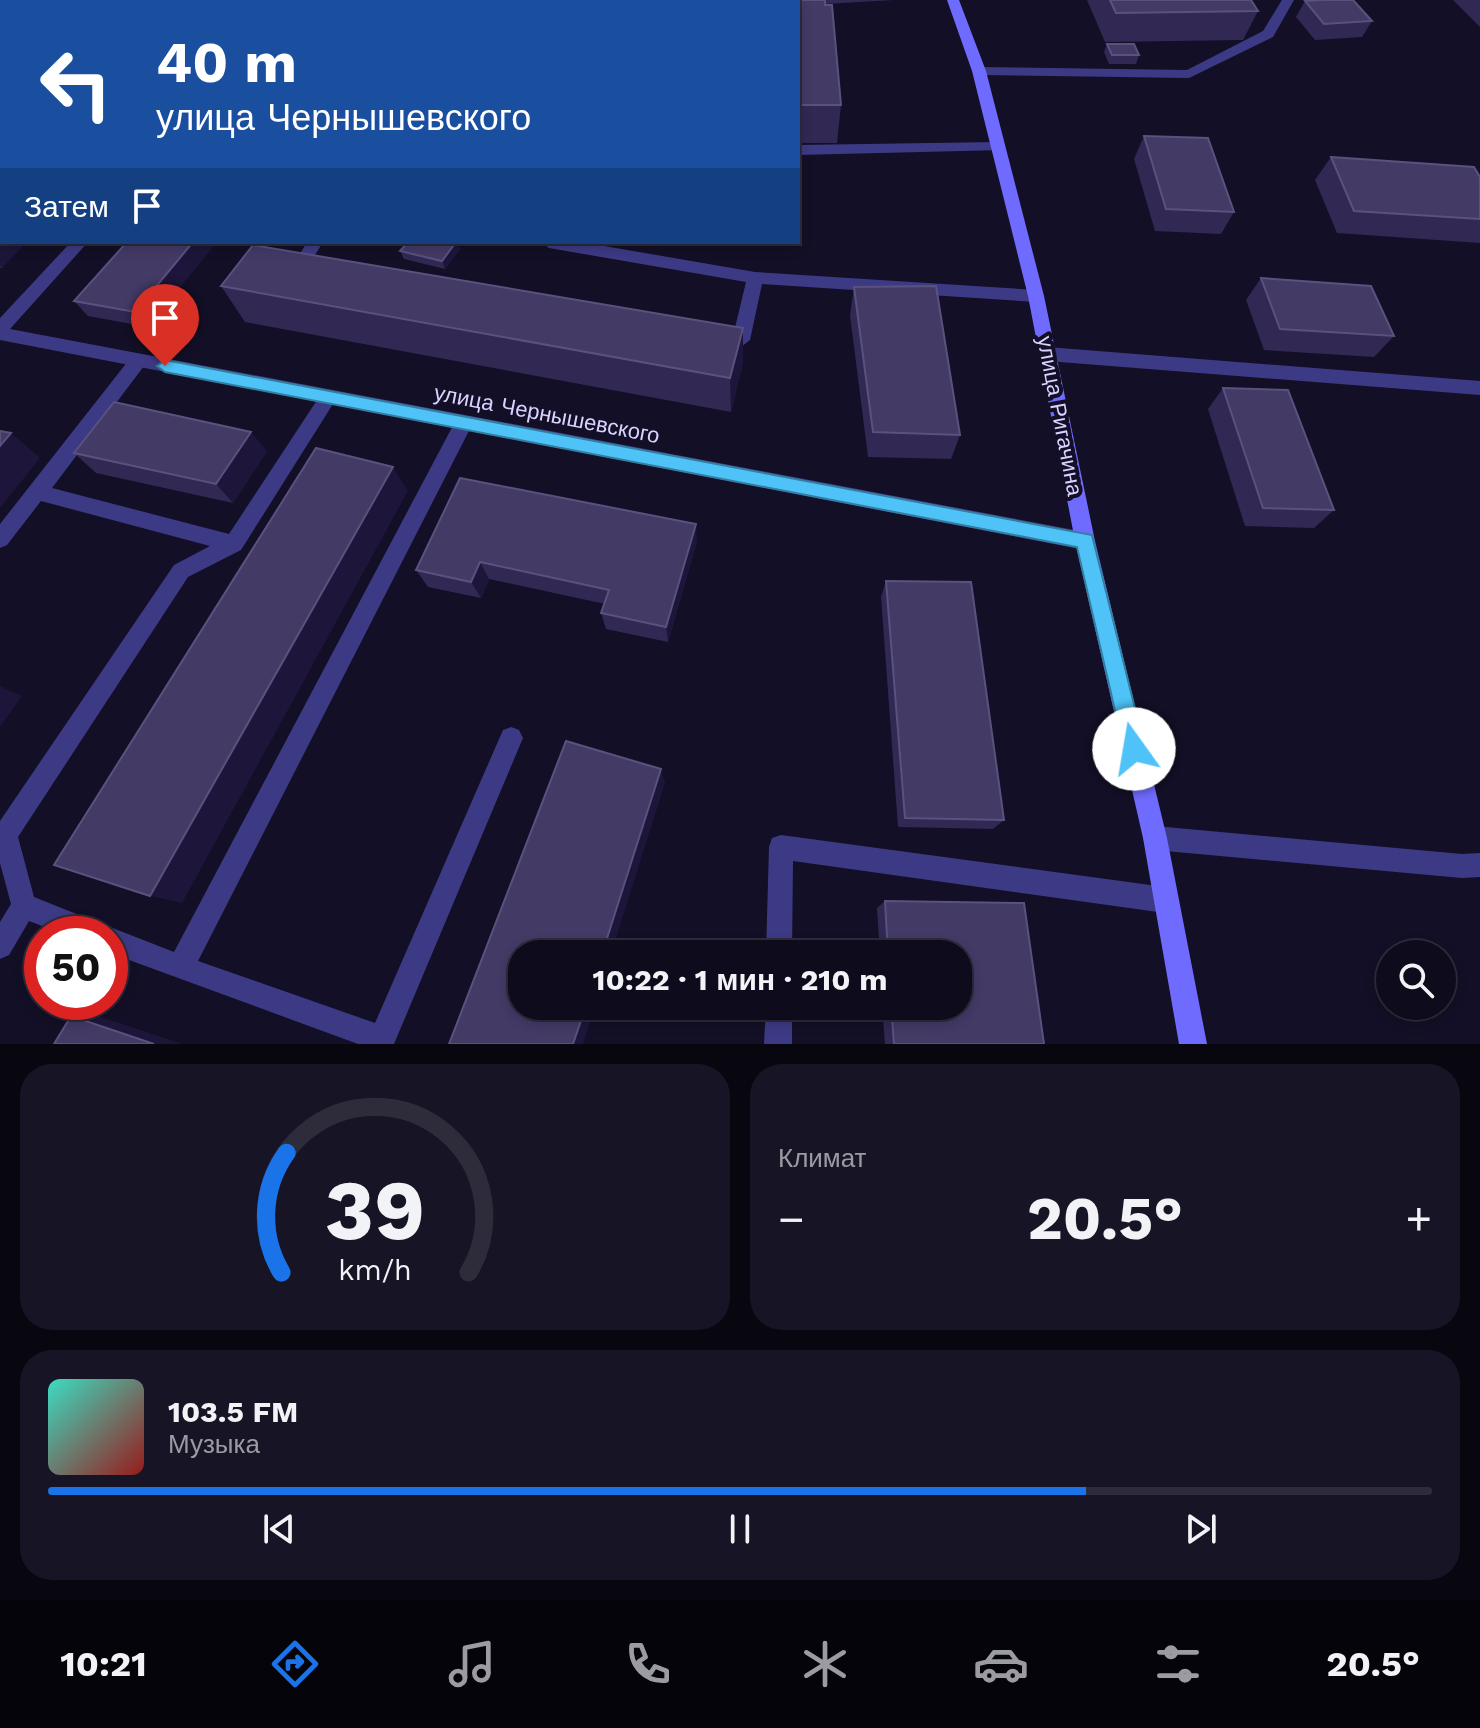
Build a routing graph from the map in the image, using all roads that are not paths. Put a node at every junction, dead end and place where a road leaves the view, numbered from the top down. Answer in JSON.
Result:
{"nodes":[{"id":1,"x":953,"y":0,"type":"edge"},
{"id":2,"x":1288,"y":0,"type":"edge"},
{"id":3,"x":979,"y":71,"type":"junction"},
{"id":4,"x":998,"y":147,"type":"junction"},
{"id":5,"x":800,"y":150,"type":"edge"},
{"id":6,"x":78,"y":244,"type":"edge"},
{"id":7,"x":314,"y":244,"type":"edge"},
{"id":8,"x":560,"y":244,"type":"edge"},
{"id":9,"x":336,"y":265,"type":"edge"},
{"id":10,"x":755,"y":278,"type":"junction"},
{"id":11,"x":1036,"y":296,"type":"junction"},
{"id":12,"x":0,"y":331,"type":"edge"},
{"id":13,"x":710,"y":334,"type":"edge"},
{"id":14,"x":1047,"y":354,"type":"junction"},
{"id":15,"x":138,"y":361,"type":"junction"},
{"id":16,"x":1480,"y":388,"type":"edge"},
{"id":17,"x":329,"y":396,"type":"junction"},
{"id":18,"x":464,"y":423,"type":"junction"},
{"id":19,"x":37,"y":492,"type":"junction"},
{"id":20,"x":0,"y":539,"type":"edge"},
{"id":21,"x":1085,"y":541,"type":"junction"},
{"id":22,"x":234,"y":544,"type":"junction"},
{"id":23,"x":511,"y":738,"type":"dead end"},
{"id":24,"x":1155,"y":838,"type":"junction"},
{"id":25,"x":1480,"y":865,"type":"edge"},
{"id":26,"x":1165,"y":900,"type":"junction"},
{"id":27,"x":24,"y":906,"type":"junction"},
{"id":28,"x":49,"y":916,"type":"edge"},
{"id":29,"x":779,"y":940,"type":"edge"},
{"id":30,"x":0,"y":946,"type":"edge"},
{"id":31,"x":128,"y":947,"type":"edge"},
{"id":32,"x":180,"y":968,"type":"junction"},
{"id":33,"x":779,"y":1020,"type":"edge"},
{"id":34,"x":381,"y":1041,"type":"edge"},
{"id":35,"x":778,"y":1044,"type":"edge"},
{"id":36,"x":1193,"y":1044,"type":"edge"}],
"edges":[{"from":1,"to":3,"type":"main road","name":"улица Ригачина"},
{"from":2,"to":3,"type":"street"},
{"from":3,"to":4,"type":"main road","name":"улица Ригачина"},
{"from":4,"to":5,"type":"street"},
{"from":4,"to":11,"type":"main road","name":"улица Ригачина"},
{"from":6,"to":12,"type":"street"},
{"from":7,"to":9,"type":"street"},
{"from":8,"to":10,"type":"street"},
{"from":10,"to":11,"type":"street"},
{"from":10,"to":13,"type":"street"},
{"from":11,"to":14,"type":"main road","name":"улица Ригачина"},
{"from":12,"to":15,"type":"street","name":"улица Чернышевского"},
{"from":14,"to":16,"type":"street"},
{"from":14,"to":21,"type":"main road","name":"улица Ригачина"},
{"from":15,"to":17,"type":"street","name":"улица Чернышевского"},
{"from":15,"to":19,"type":"street"},
{"from":17,"to":18,"type":"street","name":"улица Чернышевского"},
{"from":17,"to":22,"type":"street"},
{"from":18,"to":21,"type":"street","name":"улица Чернышевского"},
{"from":18,"to":32,"type":"street"},
{"from":19,"to":20,"type":"street"},
{"from":19,"to":22,"type":"street"},
{"from":21,"to":24,"type":"main road","name":"улица Ригачина"},
{"from":22,"to":27,"type":"street"},
{"from":23,"to":34,"type":"street"},
{"from":24,"to":25,"type":"street"},
{"from":24,"to":26,"type":"main road","name":"улица Ригачина"},
{"from":26,"to":29,"type":"street"},
{"from":26,"to":36,"type":"main road","name":"улица Ригачина"},
{"from":27,"to":28,"type":"street"},
{"from":27,"to":30,"type":"street"},
{"from":31,"to":32,"type":"street"},
{"from":32,"to":34,"type":"street"},
{"from":33,"to":35,"type":"street"}]}
